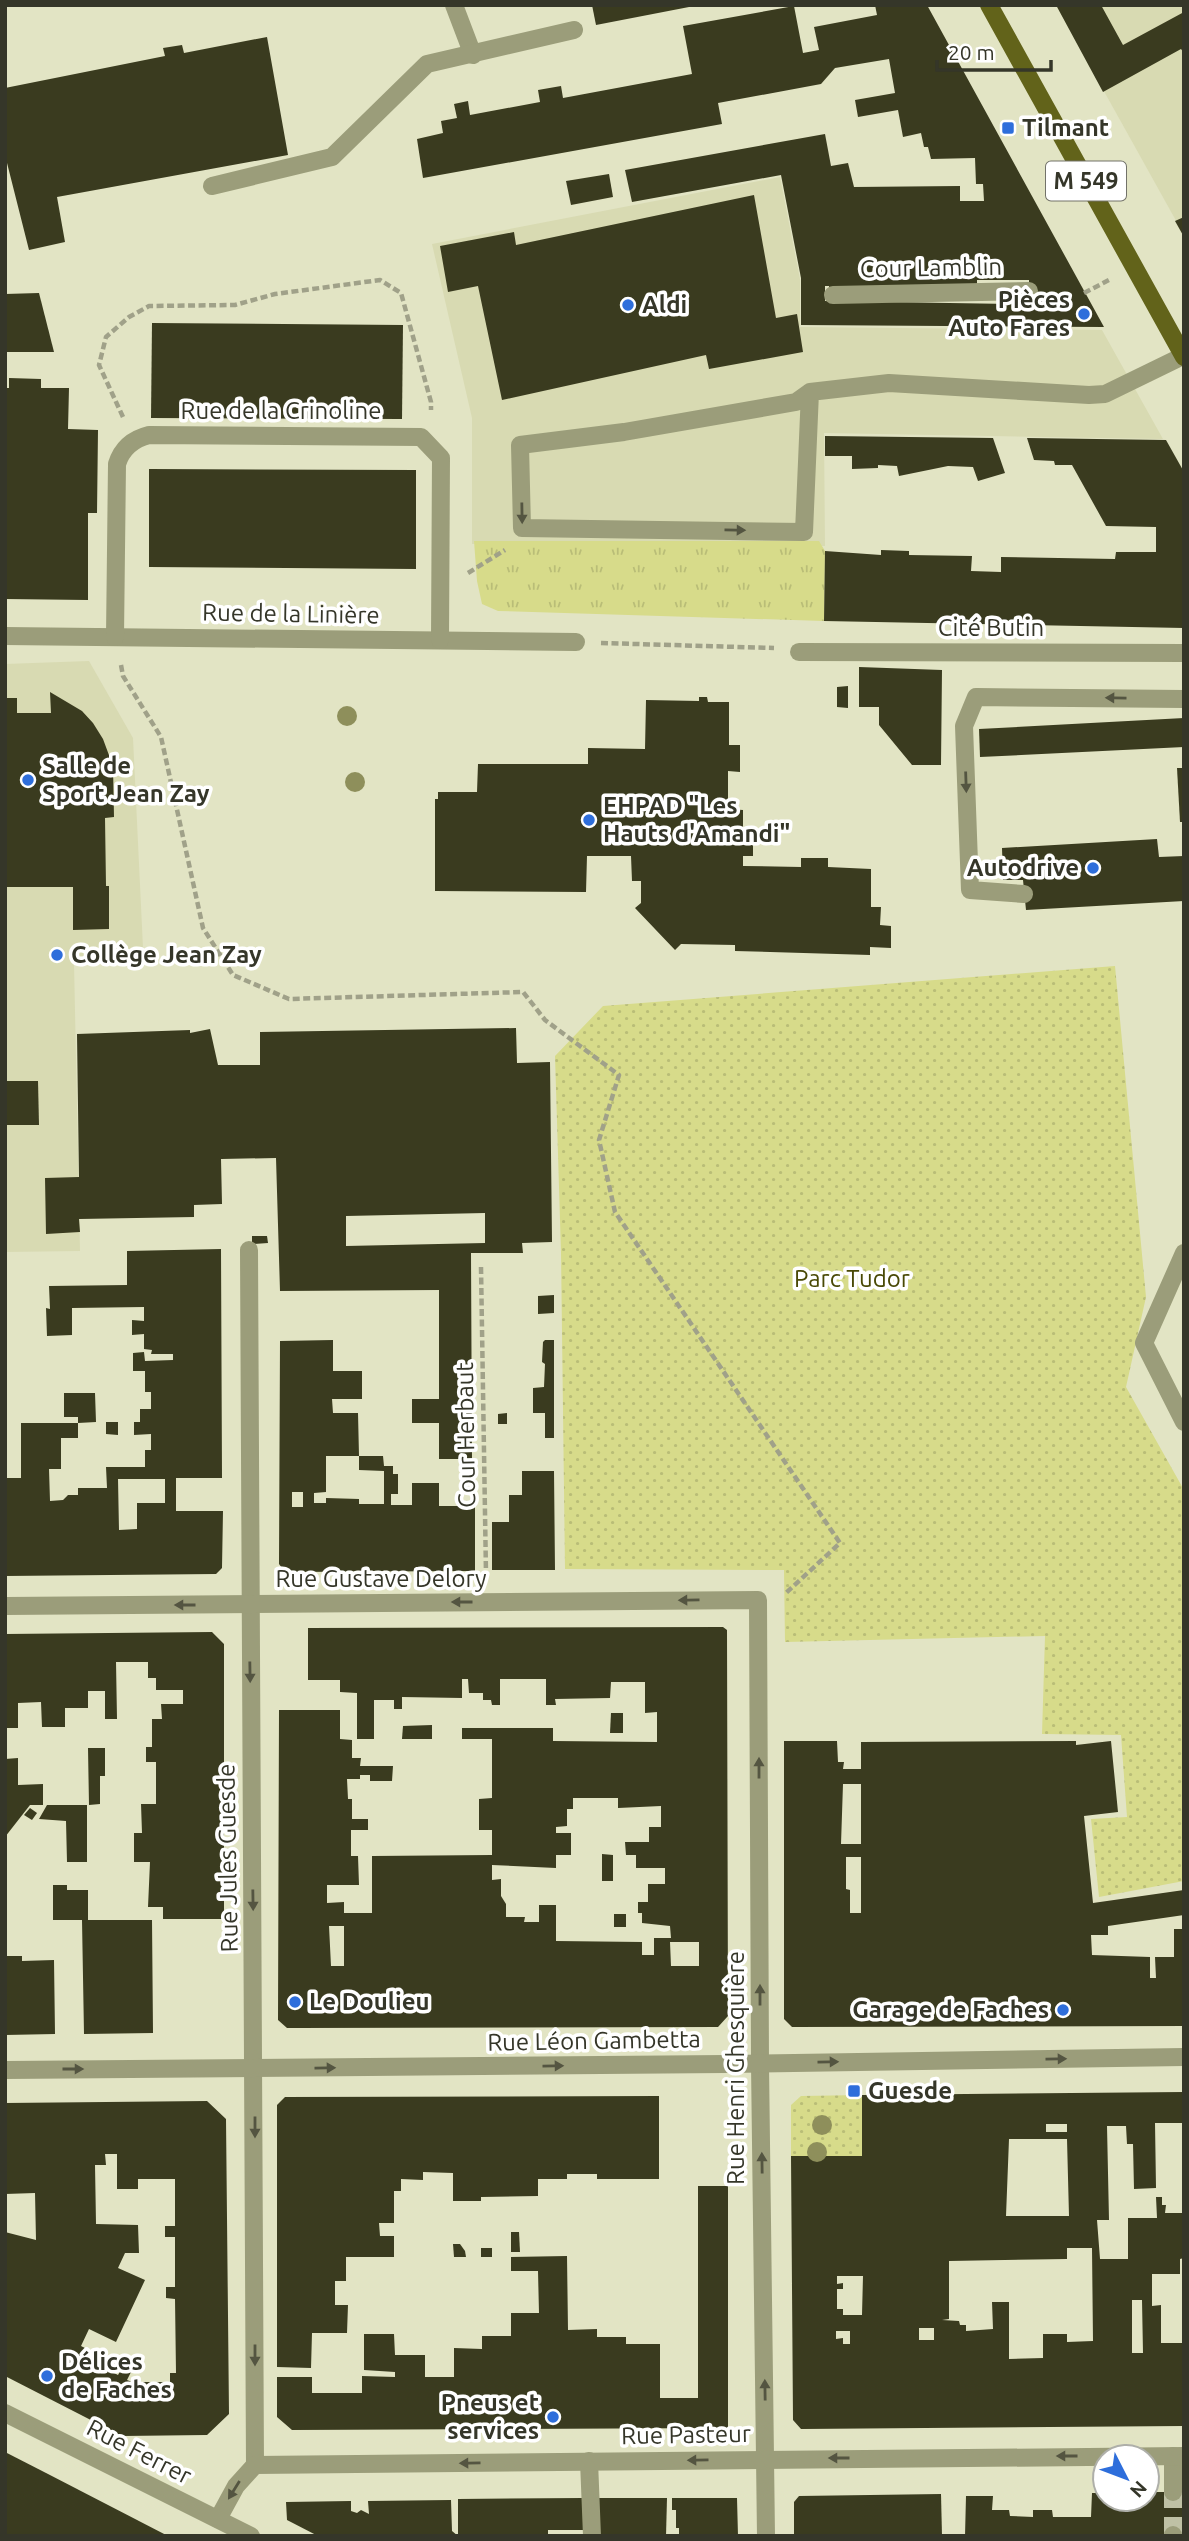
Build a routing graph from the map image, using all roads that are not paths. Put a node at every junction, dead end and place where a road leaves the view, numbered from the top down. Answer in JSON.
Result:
{"nodes":[{"id":1,"x":454,"y":5,"type":"edge"},
{"id":2,"x":989,"y":5,"type":"edge"},
{"id":3,"x":574,"y":30,"type":"dead end"},
{"id":4,"x":473,"y":55,"type":"junction"},
{"id":5,"x":212,"y":187,"type":"dead end"},
{"id":6,"x":1030,"y":291,"type":"dead end"},
{"id":7,"x":833,"y":295,"type":"dead end"},
{"id":8,"x":1183,"y":357,"type":"edge"},
{"id":9,"x":810,"y":392,"type":"junction"},
{"id":10,"x":5,"y":636,"type":"edge"},
{"id":11,"x":115,"y":637,"type":"junction"},
{"id":12,"x":440,"y":640,"type":"junction"},
{"id":13,"x":576,"y":642,"type":"road end"},
{"id":14,"x":799,"y":652,"type":"road end"},
{"id":15,"x":1184,"y":653,"type":"edge"},
{"id":16,"x":1184,"y":699,"type":"edge"},
{"id":17,"x":1024,"y":894,"type":"dead end"},
{"id":18,"x":248,"y":1250,"type":"dead end"},
{"id":19,"x":1184,"y":1253,"type":"edge"},
{"id":20,"x":1184,"y":1422,"type":"edge"},
{"id":21,"x":758,"y":1600,"type":"joint"},
{"id":22,"x":250,"y":1604,"type":"junction"},
{"id":23,"x":5,"y":1606,"type":"edge"},
{"id":24,"x":1184,"y":2057,"type":"edge"},
{"id":25,"x":760,"y":2064,"type":"junction"},
{"id":26,"x":255,"y":2069,"type":"junction"},
{"id":27,"x":5,"y":2070,"type":"edge"},
{"id":28,"x":5,"y":2413,"type":"edge"},
{"id":29,"x":1178,"y":2456,"type":"edge"},
{"id":30,"x":766,"y":2458,"type":"junction"},
{"id":31,"x":589,"y":2461,"type":"junction"},
{"id":32,"x":255,"y":2465,"type":"junction"},
{"id":33,"x":1173,"y":2492,"type":"tunnel mouth"},
{"id":34,"x":218,"y":2519,"type":"junction"},
{"id":35,"x":251,"y":2536,"type":"edge"},
{"id":36,"x":592,"y":2536,"type":"edge"},
{"id":37,"x":766,"y":2536,"type":"edge"}],
"edges":[{"from":1,"to":4,"type":"street"},
{"from":2,"to":8,"type":"main road","number":"M 549"},
{"from":3,"to":4,"type":"street"},
{"from":4,"to":5,"type":"street"},
{"from":6,"to":7,"type":"street","name":"Cour Lamblin"},
{"from":8,"to":9,"type":"street"},
{"from":9,"to":9,"type":"street","one_way":true},
{"from":10,"to":11,"type":"street","name":"Rue de la Linière"},
{"from":11,"to":12,"type":"street","name":"Rue de la Linière"},
{"from":11,"to":12,"type":"street","name":"Rue de la Crinoline"},
{"from":12,"to":13,"type":"street","name":"Rue de la Linière"},
{"from":14,"to":15,"type":"street","name":"Cité Butin"},
{"from":16,"to":17,"type":"street","one_way":true},
{"from":18,"to":22,"type":"street","name":"Rue Jules Guesde"},
{"from":19,"to":20,"type":"street"},
{"from":21,"to":22,"type":"street","name":"Rue Gustave Delory","one_way":true},
{"from":25,"to":21,"type":"street","name":"Rue Henri Ghesquière","one_way":true},
{"from":22,"to":23,"type":"street","name":"Rue Gustave Delory","one_way":true},
{"from":22,"to":26,"type":"street","name":"Rue Jules Guesde","one_way":true},
{"from":25,"to":24,"type":"street","name":"Rue Léon Gambetta","one_way":true},
{"from":26,"to":25,"type":"street","name":"Rue Léon Gambetta","one_way":true},
{"from":30,"to":25,"type":"street","name":"Rue Henri Ghesquière","one_way":true},
{"from":27,"to":26,"type":"street","name":"Rue Léon Gambetta","one_way":true},
{"from":26,"to":32,"type":"street","name":"Rue Jules Guesde","one_way":true},
{"from":28,"to":34,"type":"street","name":"Rue Ferrer"},
{"from":29,"to":30,"type":"street","name":"Rue Pasteur","one_way":true},
{"from":29,"to":33,"type":"street"},
{"from":30,"to":31,"type":"street","name":"Rue Pasteur","one_way":true},
{"from":30,"to":37,"type":"street","name":"Rue Henri Ghesquière"},
{"from":31,"to":32,"type":"street","name":"Rue Pasteur","one_way":true},
{"from":31,"to":36,"type":"street"},
{"from":32,"to":34,"type":"street","one_way":true},
{"from":34,"to":35,"type":"street","name":"Rue Ferrer"}]}
